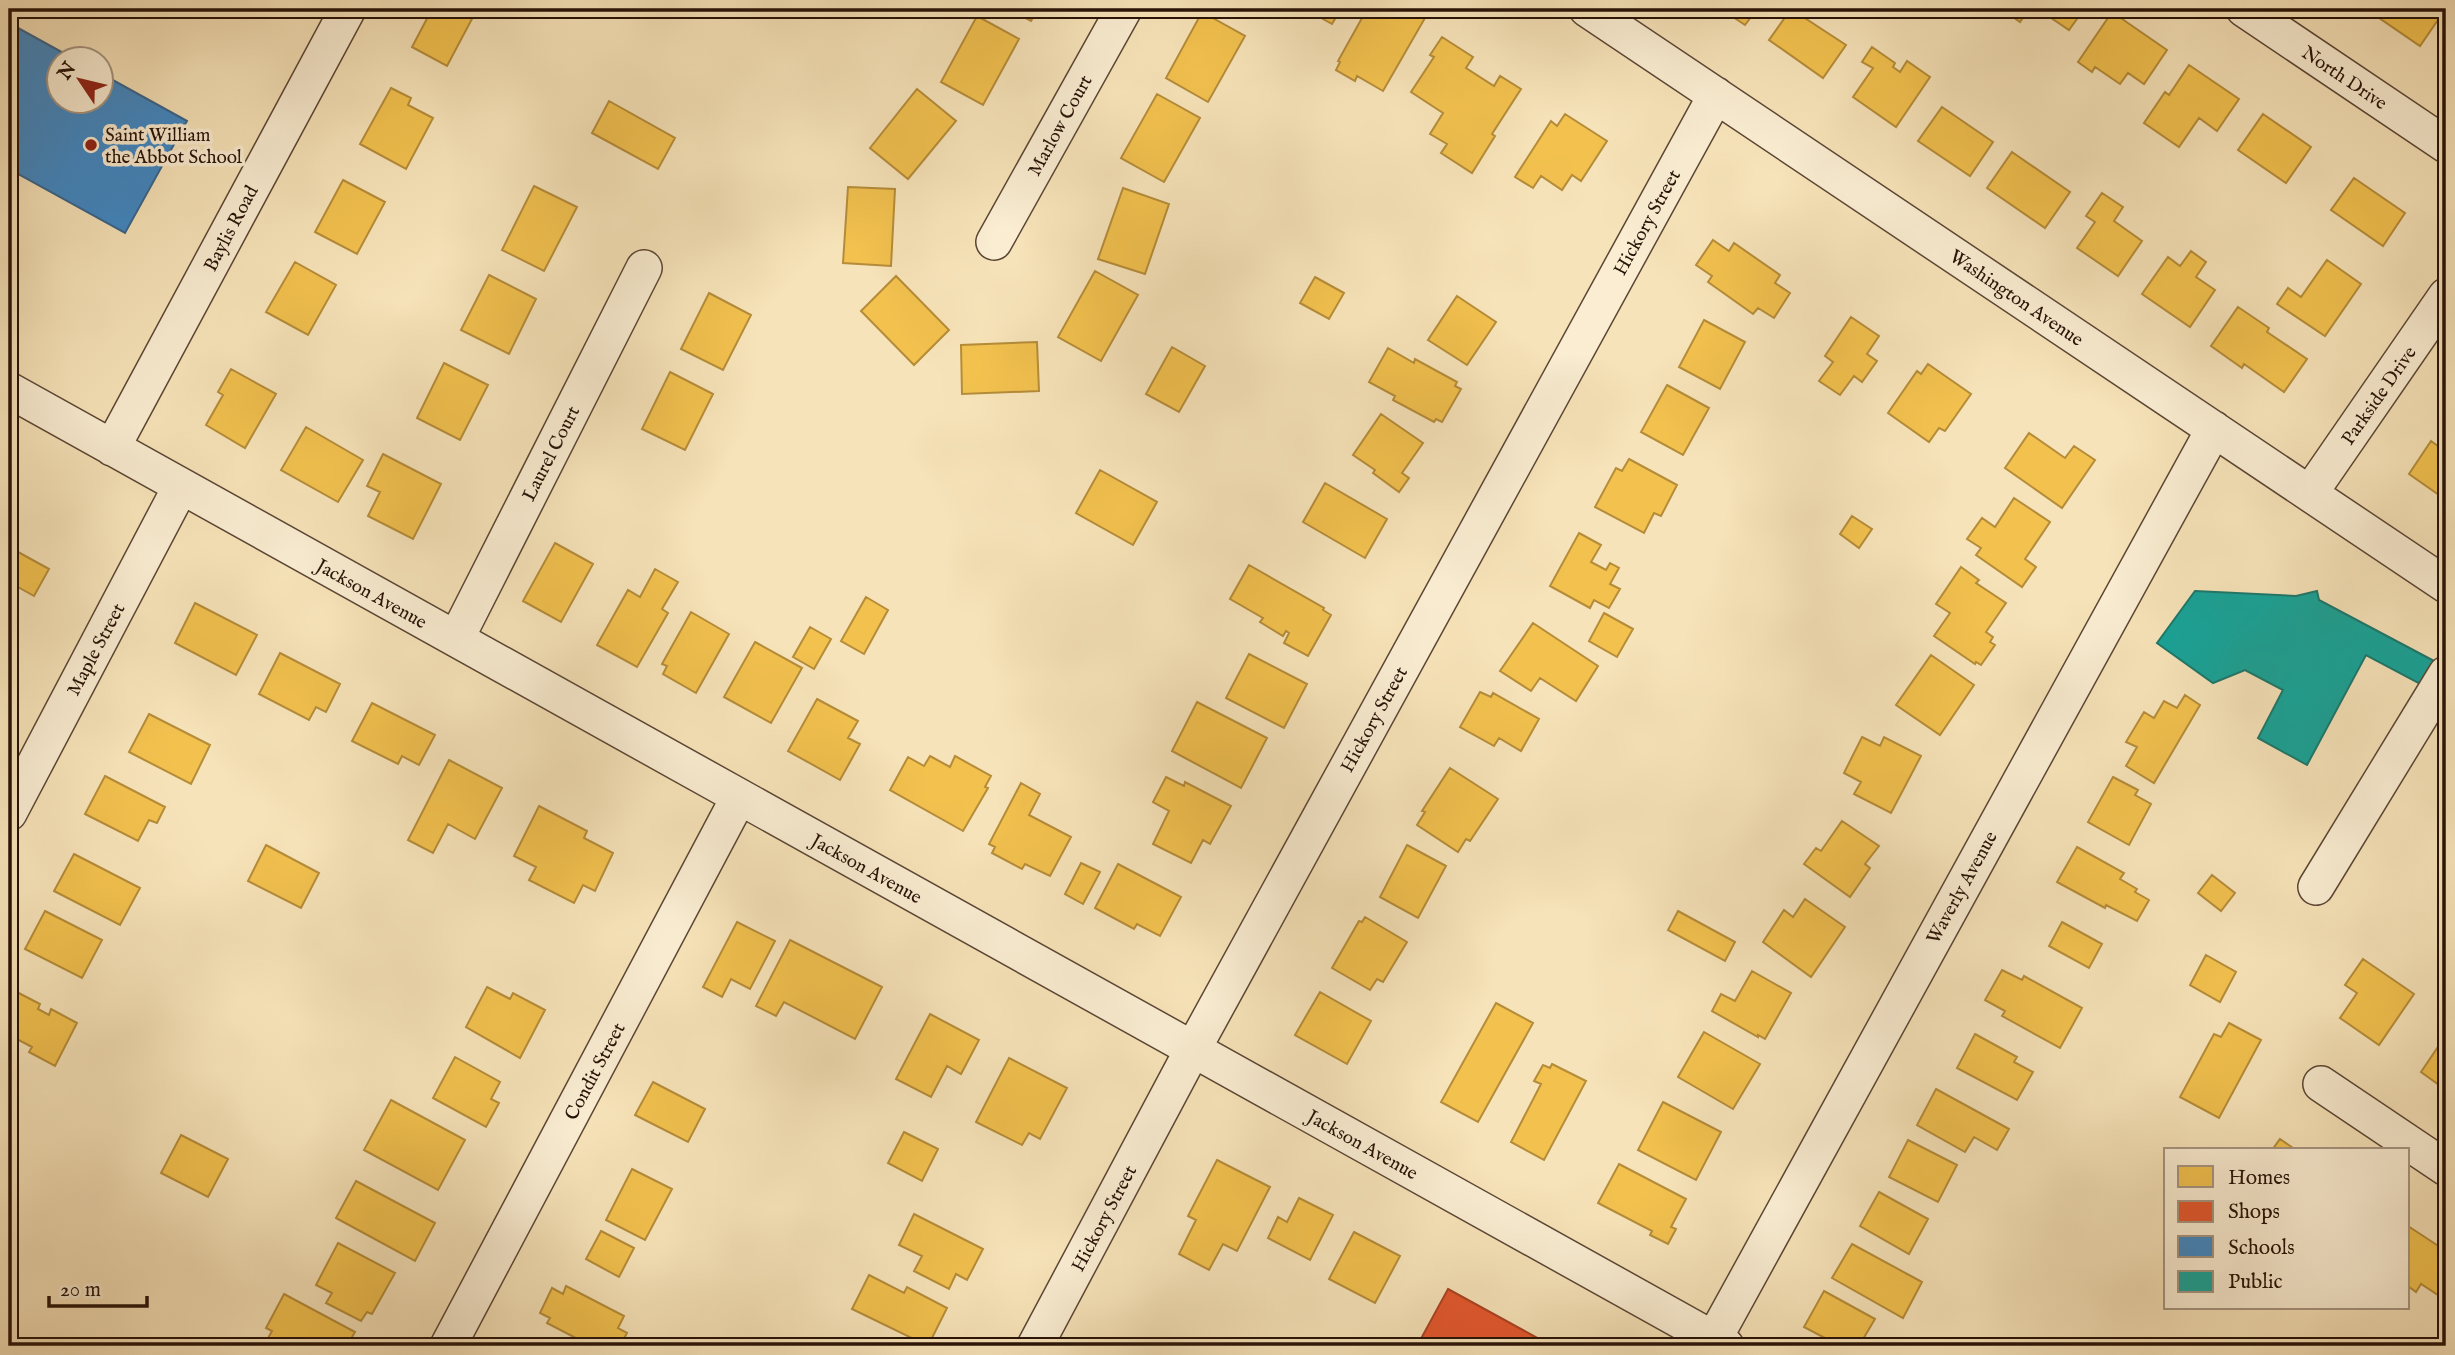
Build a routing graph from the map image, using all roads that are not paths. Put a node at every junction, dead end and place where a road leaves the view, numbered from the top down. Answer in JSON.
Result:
{"nodes":[{"id":1,"x":348,"y":9,"type":"edge"},
{"id":2,"x":1124,"y":9,"type":"edge"},
{"id":3,"x":1587,"y":9,"type":"edge"},
{"id":4,"x":2244,"y":9,"type":"edge"},
{"id":5,"x":1716,"y":95,"type":"junction"},
{"id":6,"x":2446,"y":145,"type":"edge"},
{"id":7,"x":994,"y":242,"type":"dead end"},
{"id":8,"x":644,"y":268,"type":"dead end"},
{"id":9,"x":2446,"y":296,"type":"edge"},
{"id":10,"x":9,"y":390,"type":"edge"},
{"id":11,"x":2214,"y":429,"type":"junction"},
{"id":12,"x":112,"y":448,"type":"junction"},
{"id":13,"x":181,"y":486,"type":"junction"},
{"id":14,"x":2310,"y":493,"type":"junction"},
{"id":15,"x":2446,"y":585,"type":"edge"},
{"id":16,"x":456,"y":639,"type":"junction"},
{"id":17,"x":2446,"y":674,"type":"edge"},
{"id":18,"x":739,"y":797,"type":"junction"},
{"id":19,"x":9,"y":813,"type":"edge"},
{"id":20,"x":2316,"y":887,"type":"dead end"},
{"id":21,"x":1193,"y":1049,"type":"junction"},
{"id":22,"x":2321,"y":1084,"type":"dead end"},
{"id":23,"x":2446,"y":1168,"type":"edge"},
{"id":24,"x":1717,"y":1344,"type":"edge"},
{"id":25,"x":448,"y":1346,"type":"edge"},
{"id":26,"x":1035,"y":1346,"type":"edge"}],
"edges":[{"from":1,"to":12,"type":"street","name":"Baylis Road"},
{"from":2,"to":7,"type":"street","name":"Marlow Court"},
{"from":3,"to":5,"type":"street","name":"Washington Avenue"},
{"from":4,"to":6,"type":"street","name":"North Drive"},
{"from":5,"to":11,"type":"street","name":"Washington Avenue"},
{"from":5,"to":21,"type":"street","name":"Hickory Street"},
{"from":8,"to":16,"type":"street","name":"Laurel Court"},
{"from":9,"to":14,"type":"street","name":"Parkside Drive"},
{"from":10,"to":12,"type":"street","name":"Jackson Avenue"},
{"from":11,"to":14,"type":"street","name":"Washington Avenue"},
{"from":11,"to":24,"type":"street","name":"Waverly Avenue"},
{"from":12,"to":13,"type":"street","name":"Jackson Avenue"},
{"from":13,"to":16,"type":"street","name":"Jackson Avenue"},
{"from":13,"to":19,"type":"street","name":"Maple Street"},
{"from":14,"to":15,"type":"street","name":"Washington Avenue"},
{"from":16,"to":18,"type":"street","name":"Jackson Avenue"},
{"from":17,"to":20,"type":"street"},
{"from":18,"to":21,"type":"street","name":"Jackson Avenue"},
{"from":18,"to":25,"type":"street","name":"Condit Street"},
{"from":21,"to":24,"type":"street","name":"Jackson Avenue"},
{"from":21,"to":26,"type":"street","name":"Hickory Street"},
{"from":22,"to":23,"type":"street"}]}
